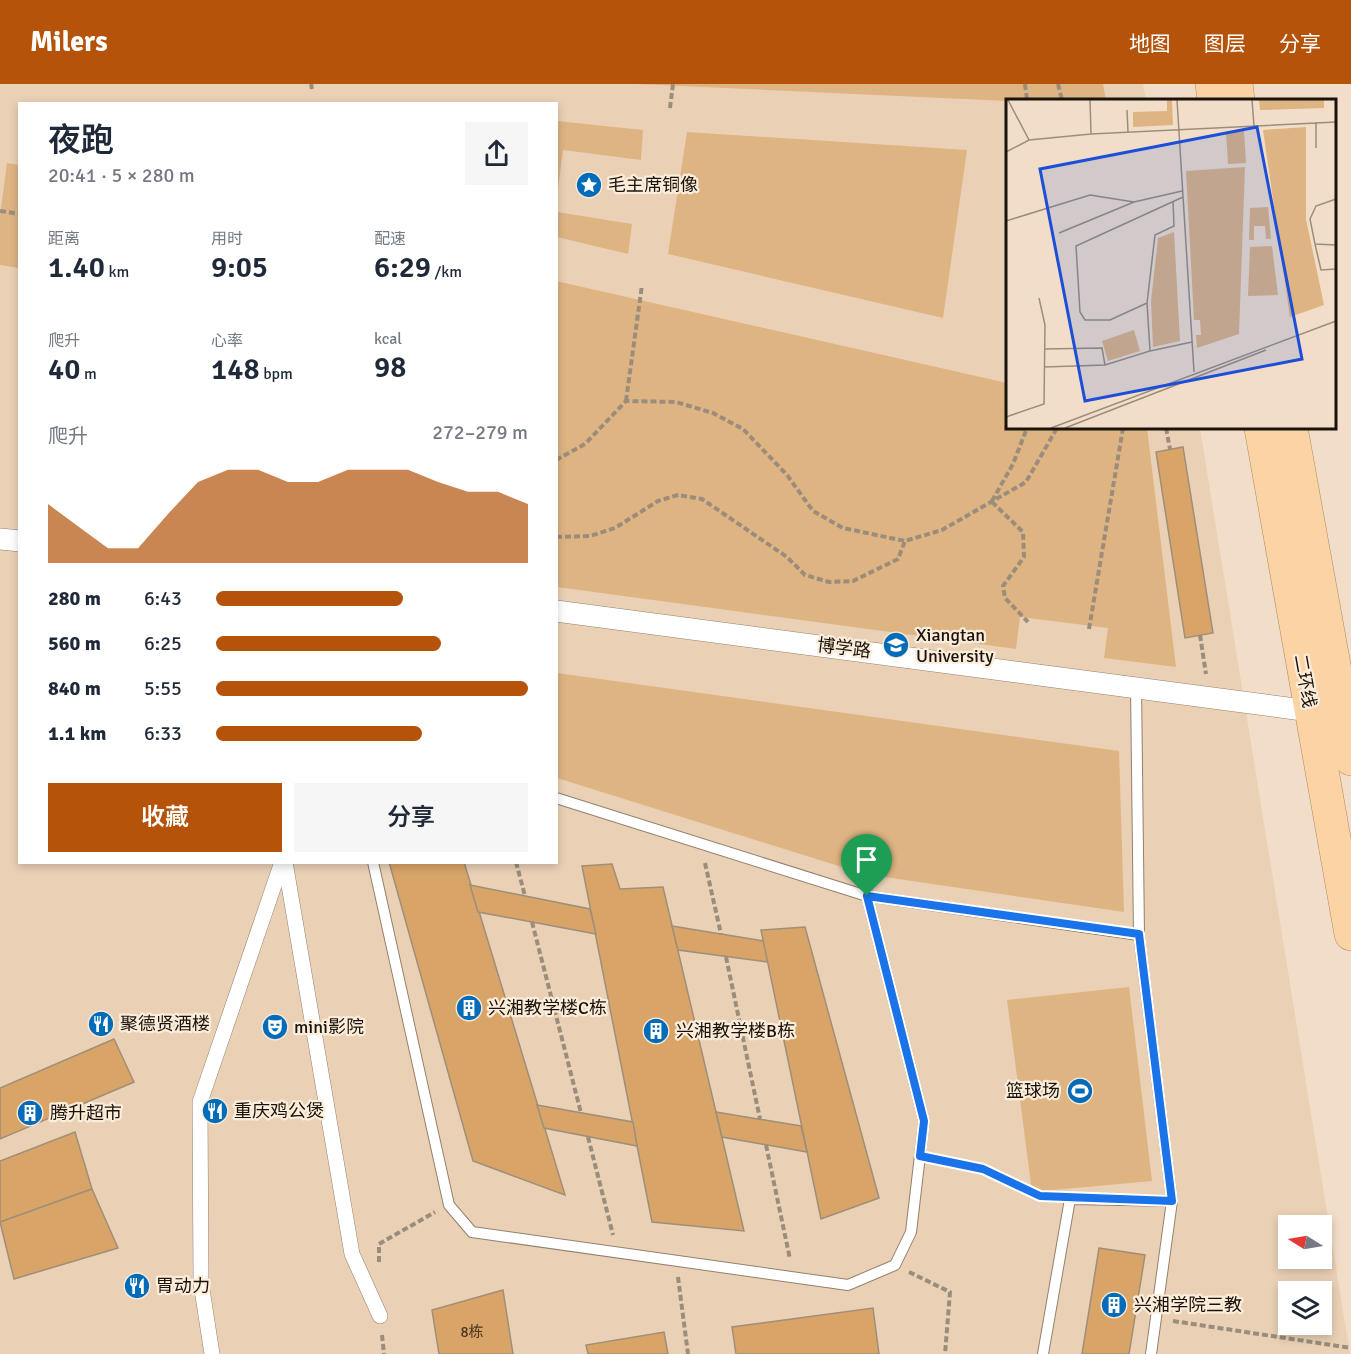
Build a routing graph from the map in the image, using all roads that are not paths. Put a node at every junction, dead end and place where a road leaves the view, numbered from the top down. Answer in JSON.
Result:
{"nodes":[{"id":1,"x":1212,"y":84,"type":"edge"},
{"id":2,"x":1236,"y":84,"type":"edge"},
{"id":3,"x":1214,"y":99,"type":"edge"},
{"id":4,"x":1238,"y":99,"type":"edge"},
{"id":5,"x":1261,"y":429,"type":"edge"},
{"id":6,"x":1292,"y":429,"type":"edge"},
{"id":7,"x":0,"y":539,"type":"edge"},
{"id":8,"x":18,"y":541,"type":"edge"},
{"id":9,"x":558,"y":610,"type":"edge"},
{"id":10,"x":1136,"y":686,"type":"junction"},
{"id":11,"x":1310,"y":711,"type":"junction"},
{"id":12,"x":1351,"y":759,"type":"edge"},
{"id":13,"x":558,"y":799,"type":"edge"},
{"id":14,"x":282,"y":864,"type":"edge"},
{"id":15,"x":283,"y":864,"type":"edge"},
{"id":16,"x":373,"y":864,"type":"edge"},
{"id":17,"x":867,"y":896,"type":"junction"},
{"id":18,"x":1139,"y":934,"type":"junction"},
{"id":19,"x":1351,"y":934,"type":"edge"},
{"id":20,"x":1172,"y":1201,"type":"junction"},
{"id":21,"x":380,"y":1316,"type":"dead end"},
{"id":22,"x":212,"y":1354,"type":"edge"},
{"id":23,"x":1043,"y":1354,"type":"edge"},
{"id":24,"x":1151,"y":1354,"type":"edge"}],
"edges":[{"from":1,"to":3,"type":"highway"},
{"from":2,"to":4,"type":"highway"},
{"from":5,"to":11,"type":"highway","name":"二环线"},
{"from":6,"to":12,"type":"highway","name":"二环线"},
{"from":7,"to":8,"type":"street"},
{"from":9,"to":10,"type":"street","name":"博学路"},
{"from":10,"to":11,"type":"street","name":"博学路"},
{"from":10,"to":18,"type":"lane"},
{"from":11,"to":19,"type":"highway","name":"二环线"},
{"from":13,"to":17,"type":"lane"},
{"from":14,"to":22,"type":"street"},
{"from":15,"to":21,"type":"street"},
{"from":16,"to":17,"type":"lane"},
{"from":17,"to":18,"type":"lane"},
{"from":18,"to":20,"type":"lane"},
{"from":20,"to":23,"type":"lane"},
{"from":20,"to":24,"type":"lane"}]}
